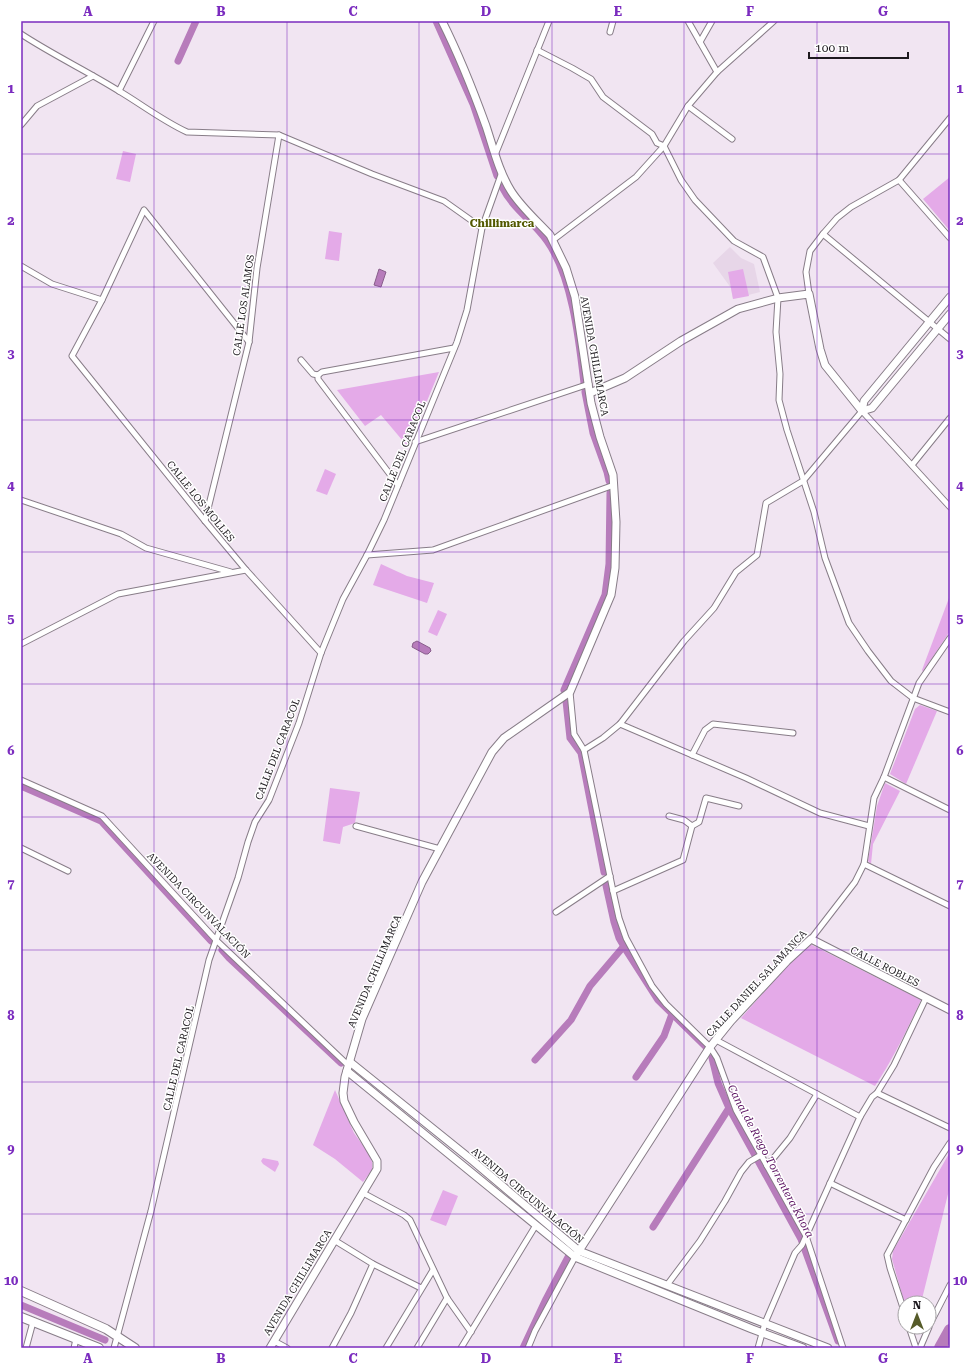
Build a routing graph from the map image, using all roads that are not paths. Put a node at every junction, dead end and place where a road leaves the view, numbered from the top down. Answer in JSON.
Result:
{"nodes":[{"id":1,"x":154,"y":21,"type":"edge"},
{"id":2,"x":442,"y":21,"type":"edge"},
{"id":3,"x":549,"y":21,"type":"edge"},
{"id":4,"x":613,"y":21,"type":"edge"},
{"id":5,"x":688,"y":21,"type":"edge"},
{"id":6,"x":712,"y":21,"type":"edge"},
{"id":7,"x":774,"y":21,"type":"edge"},
{"id":8,"x":610,"y":32,"type":"dead end"},
{"id":9,"x":21,"y":34,"type":"edge"},
{"id":10,"x":700,"y":42,"type":"junction"},
{"id":11,"x":537,"y":50,"type":"junction"},
{"id":12,"x":717,"y":72,"type":"junction"},
{"id":13,"x":93,"y":76,"type":"junction"},
{"id":14,"x":119,"y":91,"type":"junction"},
{"id":15,"x":688,"y":106,"type":"junction"},
{"id":16,"x":950,"y":118,"type":"edge"},
{"id":17,"x":21,"y":125,"type":"edge"},
{"id":18,"x":279,"y":135,"type":"junction"},
{"id":19,"x":732,"y":139,"type":"dead end"},
{"id":20,"x":664,"y":146,"type":"junction"},
{"id":21,"x":495,"y":155,"type":"junction"},
{"id":22,"x":502,"y":172,"type":"junction"},
{"id":23,"x":899,"y":180,"type":"junction"},
{"id":24,"x":482,"y":228,"type":"junction"},
{"id":25,"x":823,"y":234,"type":"junction"},
{"id":26,"x":950,"y":238,"type":"edge"},
{"id":27,"x":553,"y":240,"type":"junction"},
{"id":28,"x":21,"y":266,"type":"edge"},
{"id":29,"x":809,"y":294,"type":"junction"},
{"id":30,"x":950,"y":297,"type":"edge"},
{"id":31,"x":778,"y":298,"type":"junction"},
{"id":32,"x":102,"y":300,"type":"junction"},
{"id":33,"x":950,"y":314,"type":"edge"},
{"id":34,"x":930,"y":322,"type":"junction"},
{"id":35,"x":938,"y":329,"type":"junction"},
{"id":36,"x":950,"y":339,"type":"edge"},
{"id":37,"x":249,"y":342,"type":"junction"},
{"id":38,"x":454,"y":348,"type":"junction"},
{"id":39,"x":301,"y":360,"type":"dead end"},
{"id":40,"x":318,"y":375,"type":"junction"},
{"id":41,"x":589,"y":384,"type":"junction"},
{"id":42,"x":590,"y":393,"type":"junction"},
{"id":43,"x":862,"y":412,"type":"junction"},
{"id":44,"x":950,"y":418,"type":"edge"},
{"id":45,"x":415,"y":442,"type":"junction"},
{"id":46,"x":912,"y":466,"type":"junction"},
{"id":47,"x":803,"y":481,"type":"junction"},
{"id":48,"x":398,"y":485,"type":"junction"},
{"id":49,"x":614,"y":485,"type":"junction"},
{"id":50,"x":21,"y":500,"type":"edge"},
{"id":51,"x":950,"y":507,"type":"edge"},
{"id":52,"x":205,"y":521,"type":"junction"},
{"id":53,"x":367,"y":555,"type":"junction"},
{"id":54,"x":246,"y":570,"type":"junction"},
{"id":55,"x":233,"y":572,"type":"junction"},
{"id":56,"x":950,"y":638,"type":"edge"},
{"id":57,"x":21,"y":644,"type":"edge"},
{"id":58,"x":321,"y":653,"type":"junction"},
{"id":59,"x":570,"y":692,"type":"junction"},
{"id":60,"x":913,"y":698,"type":"junction"},
{"id":61,"x":950,"y":712,"type":"edge"},
{"id":62,"x":620,"y":724,"type":"junction"},
{"id":63,"x":793,"y":733,"type":"dead end"},
{"id":64,"x":584,"y":750,"type":"junction"},
{"id":65,"x":692,"y":755,"type":"junction"},
{"id":66,"x":884,"y":777,"type":"junction"},
{"id":67,"x":21,"y":780,"type":"edge"},
{"id":68,"x":738,"y":806,"type":"dead end"},
{"id":69,"x":950,"y":810,"type":"edge"},
{"id":70,"x":669,"y":816,"type":"dead end"},
{"id":71,"x":356,"y":826,"type":"dead end"},
{"id":72,"x":692,"y":826,"type":"junction"},
{"id":73,"x":869,"y":826,"type":"junction"},
{"id":74,"x":21,"y":848,"type":"edge"},
{"id":75,"x":440,"y":849,"type":"junction"},
{"id":76,"x":864,"y":864,"type":"junction"},
{"id":77,"x":68,"y":871,"type":"dead end"},
{"id":78,"x":610,"y":876,"type":"junction"},
{"id":79,"x":613,"y":892,"type":"junction"},
{"id":80,"x":950,"y":906,"type":"edge"},
{"id":81,"x":556,"y":912,"type":"dead end"},
{"id":82,"x":810,"y":939,"type":"junction"},
{"id":83,"x":216,"y":940,"type":"junction"},
{"id":84,"x":926,"y":998,"type":"junction"},
{"id":85,"x":950,"y":1010,"type":"edge"},
{"id":86,"x":716,"y":1040,"type":"junction"},
{"id":87,"x":710,"y":1047,"type":"junction"},
{"id":88,"x":349,"y":1066,"type":"junction"},
{"id":89,"x":877,"y":1093,"type":"junction"},
{"id":90,"x":817,"y":1094,"type":"junction"},
{"id":91,"x":860,"y":1117,"type":"junction"},
{"id":92,"x":950,"y":1128,"type":"edge"},
{"id":93,"x":950,"y":1143,"type":"edge"},
{"id":94,"x":761,"y":1156,"type":"junction"},
{"id":95,"x":767,"y":1166,"type":"junction"},
{"id":96,"x":830,"y":1183,"type":"junction"},
{"id":97,"x":363,"y":1193,"type":"junction"},
{"id":98,"x":906,"y":1220,"type":"junction"},
{"id":99,"x":536,"y":1225,"type":"junction"},
{"id":100,"x":806,"y":1236,"type":"junction"},
{"id":101,"x":334,"y":1240,"type":"junction"},
{"id":102,"x":577,"y":1254,"type":"junction"},
{"id":103,"x":373,"y":1264,"type":"junction"},
{"id":104,"x":433,"y":1270,"type":"junction"},
{"id":105,"x":668,"y":1285,"type":"junction"},
{"id":106,"x":950,"y":1285,"type":"edge"},
{"id":107,"x":421,"y":1288,"type":"junction"},
{"id":108,"x":21,"y":1291,"type":"edge"},
{"id":109,"x":899,"y":1295,"type":"edge"},
{"id":110,"x":447,"y":1298,"type":"junction"},
{"id":111,"x":937,"y":1311,"type":"edge"},
{"id":112,"x":21,"y":1317,"type":"edge"},
{"id":113,"x":33,"y":1322,"type":"junction"},
{"id":114,"x":765,"y":1323,"type":"junction"},
{"id":115,"x":470,"y":1332,"type":"junction"},
{"id":116,"x":762,"y":1333,"type":"junction"},
{"id":117,"x":912,"y":1335,"type":"edge"},
{"id":118,"x":926,"y":1335,"type":"edge"},
{"id":119,"x":116,"y":1336,"type":"junction"},
{"id":120,"x":76,"y":1339,"type":"junction"},
{"id":121,"x":274,"y":1341,"type":"junction"},
{"id":122,"x":26,"y":1348,"type":"edge"},
{"id":123,"x":74,"y":1348,"type":"edge"},
{"id":124,"x":99,"y":1348,"type":"edge"},
{"id":125,"x":114,"y":1348,"type":"edge"},
{"id":126,"x":135,"y":1348,"type":"edge"},
{"id":127,"x":270,"y":1348,"type":"edge"},
{"id":128,"x":288,"y":1348,"type":"edge"},
{"id":129,"x":332,"y":1348,"type":"edge"},
{"id":130,"x":386,"y":1348,"type":"edge"},
{"id":131,"x":417,"y":1348,"type":"edge"},
{"id":132,"x":461,"y":1348,"type":"edge"},
{"id":133,"x":528,"y":1348,"type":"edge"},
{"id":134,"x":758,"y":1348,"type":"edge"},
{"id":135,"x":803,"y":1348,"type":"edge"},
{"id":136,"x":828,"y":1348,"type":"edge"},
{"id":137,"x":843,"y":1348,"type":"edge"},
{"id":138,"x":916,"y":1348,"type":"edge"},
{"id":139,"x":920,"y":1348,"type":"edge"}],
"edges":[{"from":1,"to":14,"type":"street"},
{"from":2,"to":21,"type":"street","name":"AVENIDA CHILLIMARCA"},
{"from":3,"to":11,"type":"street"},
{"from":4,"to":8,"type":"street"},
{"from":5,"to":10,"type":"street"},
{"from":6,"to":10,"type":"street"},
{"from":7,"to":12,"type":"street"},
{"from":9,"to":13,"type":"street"},
{"from":10,"to":12,"type":"street"},
{"from":11,"to":20,"type":"street"},
{"from":11,"to":21,"type":"street"},
{"from":12,"to":15,"type":"street"},
{"from":13,"to":14,"type":"street"},
{"from":13,"to":17,"type":"street"},
{"from":14,"to":18,"type":"street"},
{"from":15,"to":19,"type":"street"},
{"from":15,"to":20,"type":"street"},
{"from":16,"to":23,"type":"street"},
{"from":18,"to":24,"type":"street"},
{"from":18,"to":37,"type":"street","name":"CALLE LOS ALAMOS"},
{"from":20,"to":27,"type":"street"},
{"from":20,"to":31,"type":"street"},
{"from":21,"to":22,"type":"street","name":"AVENIDA CHILLIMARCA"},
{"from":22,"to":24,"type":"street","name":"CALLE DEL CARACOL"},
{"from":22,"to":27,"type":"street","name":"AVENIDA CHILLIMARCA"},
{"from":23,"to":25,"type":"street"},
{"from":23,"to":26,"type":"street"},
{"from":24,"to":38,"type":"street","name":"CALLE DEL CARACOL"},
{"from":25,"to":29,"type":"street"},
{"from":25,"to":34,"type":"street"},
{"from":27,"to":41,"type":"street","name":"AVENIDA CHILLIMARCA"},
{"from":28,"to":32,"type":"street"},
{"from":29,"to":31,"type":"street"},
{"from":29,"to":43,"type":"street"},
{"from":30,"to":34,"type":"street"},
{"from":31,"to":42,"type":"street"},
{"from":31,"to":47,"type":"street"},
{"from":32,"to":37,"type":"street"},
{"from":32,"to":52,"type":"street","name":"CALLE LOS MOLLES"},
{"from":33,"to":35,"type":"street"},
{"from":34,"to":35,"type":"street"},
{"from":34,"to":43,"type":"street"},
{"from":35,"to":36,"type":"street"},
{"from":35,"to":43,"type":"street"},
{"from":37,"to":52,"type":"street","name":"CALLE LOS ALAMOS"},
{"from":38,"to":40,"type":"street"},
{"from":38,"to":45,"type":"street","name":"CALLE DEL CARACOL"},
{"from":39,"to":40,"type":"street"},
{"from":40,"to":48,"type":"street"},
{"from":41,"to":42,"type":"street","name":"AVENIDA CHILLIMARCA"},
{"from":41,"to":45,"type":"street"},
{"from":42,"to":49,"type":"street","name":"AVENIDA CHILLIMARCA"},
{"from":43,"to":46,"type":"street"},
{"from":43,"to":47,"type":"street"},
{"from":44,"to":46,"type":"street"},
{"from":45,"to":48,"type":"street","name":"CALLE DEL CARACOL"},
{"from":46,"to":51,"type":"street"},
{"from":47,"to":60,"type":"street"},
{"from":47,"to":62,"type":"street"},
{"from":48,"to":53,"type":"street","name":"CALLE DEL CARACOL"},
{"from":49,"to":53,"type":"street"},
{"from":49,"to":59,"type":"street","name":"AVENIDA CHILLIMARCA"},
{"from":50,"to":55,"type":"street"},
{"from":52,"to":54,"type":"street","name":"CALLE LOS MOLLES"},
{"from":53,"to":58,"type":"street","name":"CALLE DEL CARACOL"},
{"from":54,"to":55,"type":"street"},
{"from":54,"to":58,"type":"street","name":"CALLE LOS MOLLES"},
{"from":55,"to":57,"type":"street"},
{"from":56,"to":60,"type":"street","name":"CALLE DANIEL SALAMANCA"},
{"from":58,"to":83,"type":"street","name":"CALLE DEL CARACOL"},
{"from":59,"to":64,"type":"street","name":"AVENIDA CHILLIMARCA"},
{"from":59,"to":75,"type":"street","name":"AVENIDA CHILLIMARCA"},
{"from":60,"to":61,"type":"street"},
{"from":60,"to":66,"type":"street","name":"CALLE DANIEL SALAMANCA"},
{"from":62,"to":64,"type":"street"},
{"from":62,"to":65,"type":"street"},
{"from":63,"to":65,"type":"street"},
{"from":64,"to":78,"type":"street","name":"AVENIDA CHILLIMARCA"},
{"from":65,"to":73,"type":"street"},
{"from":66,"to":69,"type":"street"},
{"from":66,"to":73,"type":"street","name":"CALLE DANIEL SALAMANCA"},
{"from":67,"to":83,"type":"street","name":"AVENIDA CIRCUNVALACIÓN"},
{"from":68,"to":72,"type":"street"},
{"from":70,"to":72,"type":"street"},
{"from":71,"to":75,"type":"street"},
{"from":72,"to":79,"type":"street"},
{"from":73,"to":76,"type":"street","name":"CALLE DANIEL SALAMANCA"},
{"from":74,"to":77,"type":"street"},
{"from":75,"to":88,"type":"street","name":"AVENIDA CHILLIMARCA"},
{"from":76,"to":80,"type":"street"},
{"from":76,"to":82,"type":"street","name":"CALLE DANIEL SALAMANCA"},
{"from":78,"to":79,"type":"street","name":"AVENIDA CHILLIMARCA"},
{"from":78,"to":81,"type":"street"},
{"from":79,"to":87,"type":"street","name":"AVENIDA CHILLIMARCA"},
{"from":82,"to":84,"type":"street","name":"CALLE ROBLES"},
{"from":82,"to":86,"type":"street","name":"CALLE DANIEL SALAMANCA"},
{"from":83,"to":88,"type":"street","name":"AVENIDA CIRCUNVALACIÓN"},
{"from":83,"to":119,"type":"street","name":"CALLE DEL CARACOL"},
{"from":84,"to":85,"type":"street","name":"CALLE ROBLES"},
{"from":84,"to":89,"type":"street"},
{"from":86,"to":87,"type":"street","name":"CALLE DANIEL SALAMANCA"},
{"from":86,"to":90,"type":"street"},
{"from":87,"to":94,"type":"street","name":"AVENIDA CHILLIMARCA"},
{"from":87,"to":102,"type":"street","name":"CALLE DANIEL SALAMANCA"},
{"from":88,"to":97,"type":"street","name":"AVENIDA CHILLIMARCA"},
{"from":88,"to":99,"type":"street","name":"AVENIDA CIRCUNVALACIÓN"},
{"from":88,"to":102,"type":"street","name":"AVENIDA CIRCUNVALACIÓN"},
{"from":89,"to":91,"type":"street"},
{"from":89,"to":92,"type":"street"},
{"from":90,"to":91,"type":"street"},
{"from":90,"to":95,"type":"street"},
{"from":91,"to":96,"type":"street"},
{"from":93,"to":98,"type":"street"},
{"from":94,"to":95,"type":"street","name":"AVENIDA CHILLIMARCA"},
{"from":94,"to":105,"type":"street"},
{"from":95,"to":100,"type":"street","name":"AVENIDA CHILLIMARCA"},
{"from":96,"to":98,"type":"street"},
{"from":96,"to":100,"type":"street"},
{"from":97,"to":101,"type":"street","name":"AVENIDA CHILLIMARCA"},
{"from":97,"to":104,"type":"street"},
{"from":98,"to":109,"type":"street"},
{"from":99,"to":102,"type":"street","name":"AVENIDA CIRCUNVALACIÓN"},
{"from":99,"to":115,"type":"street"},
{"from":100,"to":114,"type":"street"},
{"from":100,"to":137,"type":"street","name":"AVENIDA CHILLIMARCA"},
{"from":101,"to":103,"type":"street"},
{"from":101,"to":121,"type":"street","name":"AVENIDA CHILLIMARCA"},
{"from":102,"to":105,"type":"street","name":"AVENIDA CIRCUNVALACIÓN"},
{"from":102,"to":116,"type":"street","name":"AVENIDA CIRCUNVALACIÓN"},
{"from":102,"to":133,"type":"street","name":"CALLE DANIEL SALAMANCA"},
{"from":103,"to":107,"type":"street"},
{"from":103,"to":129,"type":"street"},
{"from":104,"to":107,"type":"street"},
{"from":104,"to":110,"type":"street"},
{"from":105,"to":114,"type":"street","name":"AVENIDA CIRCUNVALACIÓN"},
{"from":106,"to":111,"type":"street"},
{"from":107,"to":130,"type":"street"},
{"from":108,"to":119,"type":"main road"},
{"from":110,"to":115,"type":"street"},
{"from":110,"to":131,"type":"street"},
{"from":112,"to":113,"type":"main road"},
{"from":113,"to":120,"type":"main road"},
{"from":113,"to":122,"type":"street"},
{"from":114,"to":116,"type":"street"},
{"from":114,"to":136,"type":"street","name":"AVENIDA CIRCUNVALACIÓN"},
{"from":115,"to":132,"type":"street"},
{"from":116,"to":134,"type":"street"},
{"from":116,"to":135,"type":"street","name":"AVENIDA CIRCUNVALACIÓN"},
{"from":117,"to":138,"type":"street"},
{"from":118,"to":139,"type":"street"},
{"from":119,"to":125,"type":"street","name":"CALLE DEL CARACOL"},
{"from":119,"to":126,"type":"main road"},
{"from":120,"to":123,"type":"street"},
{"from":120,"to":124,"type":"main road"},
{"from":121,"to":127,"type":"street","name":"AVENIDA CHILLIMARCA"},
{"from":121,"to":128,"type":"street"}]}
